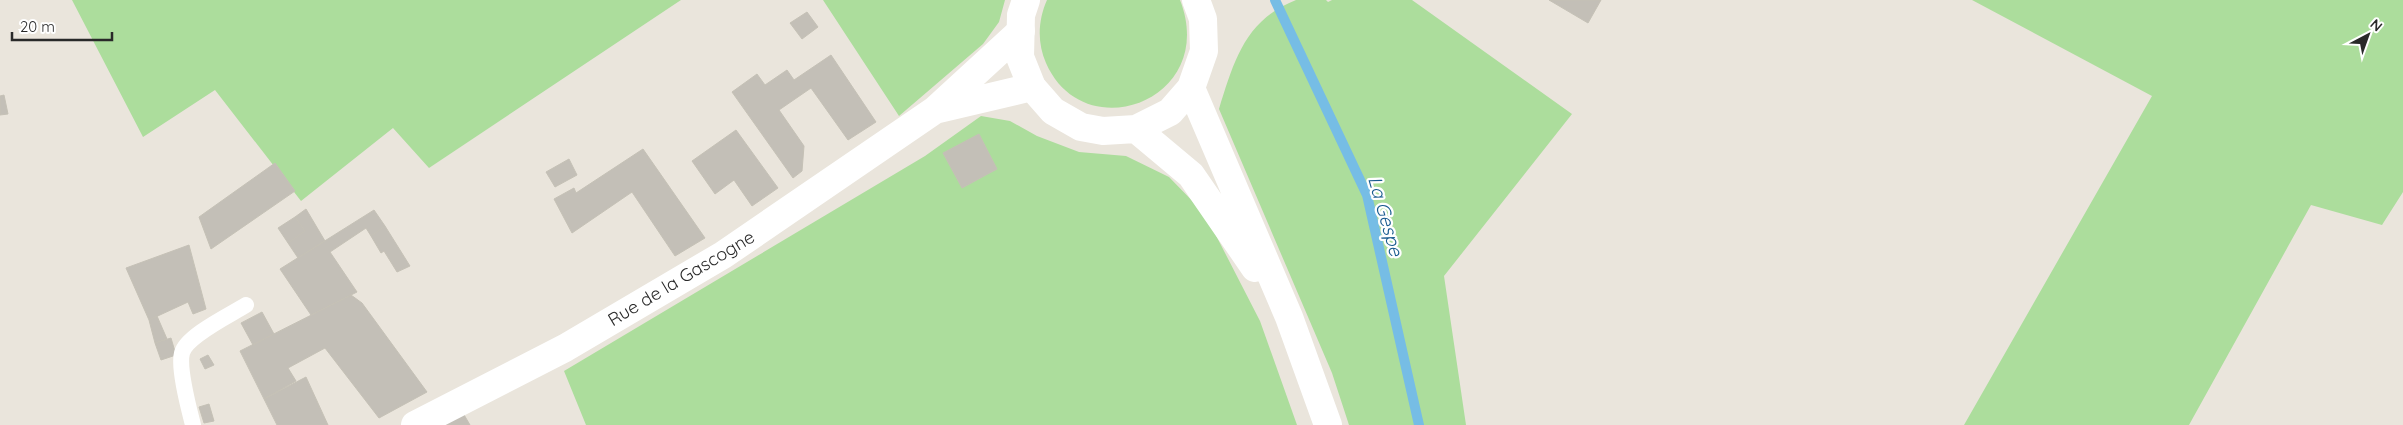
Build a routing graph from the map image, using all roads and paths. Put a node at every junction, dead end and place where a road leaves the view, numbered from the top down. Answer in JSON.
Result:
{"nodes":[{"id":1,"x":1026,"y":0,"type":"edge"},
{"id":2,"x":1196,"y":0,"type":"edge"},
{"id":3,"x":1021,"y":30,"type":"junction"},
{"id":4,"x":1032,"y":87,"type":"junction"},
{"id":5,"x":1191,"y":88,"type":"junction"},
{"id":6,"x":935,"y":110,"type":"junction"},
{"id":7,"x":1136,"y":129,"type":"junction"},
{"id":8,"x":246,"y":305,"type":"dead end"},
{"id":9,"x":1289,"y":317,"type":"junction"},
{"id":10,"x":193,"y":425,"type":"edge"},
{"id":11,"x":415,"y":425,"type":"edge"},
{"id":12,"x":1328,"y":425,"type":"edge"}],
"edges":[{"from":1,"to":3,"type":"main road"},
{"from":2,"to":5,"type":"main road"},
{"from":3,"to":4,"type":"main road"},
{"from":3,"to":6,"type":"main road","name":"Rue de la Gascogne"},
{"from":4,"to":6,"type":"main road","name":"Rue de la Gascogne"},
{"from":4,"to":7,"type":"main road"},
{"from":5,"to":7,"type":"main road"},
{"from":5,"to":9,"type":"main road"},
{"from":6,"to":11,"type":"main road","name":"Rue de la Gascogne"},
{"from":7,"to":9,"type":"main road"},
{"from":8,"to":10,"type":"lane"},
{"from":9,"to":12,"type":"main road"}]}
